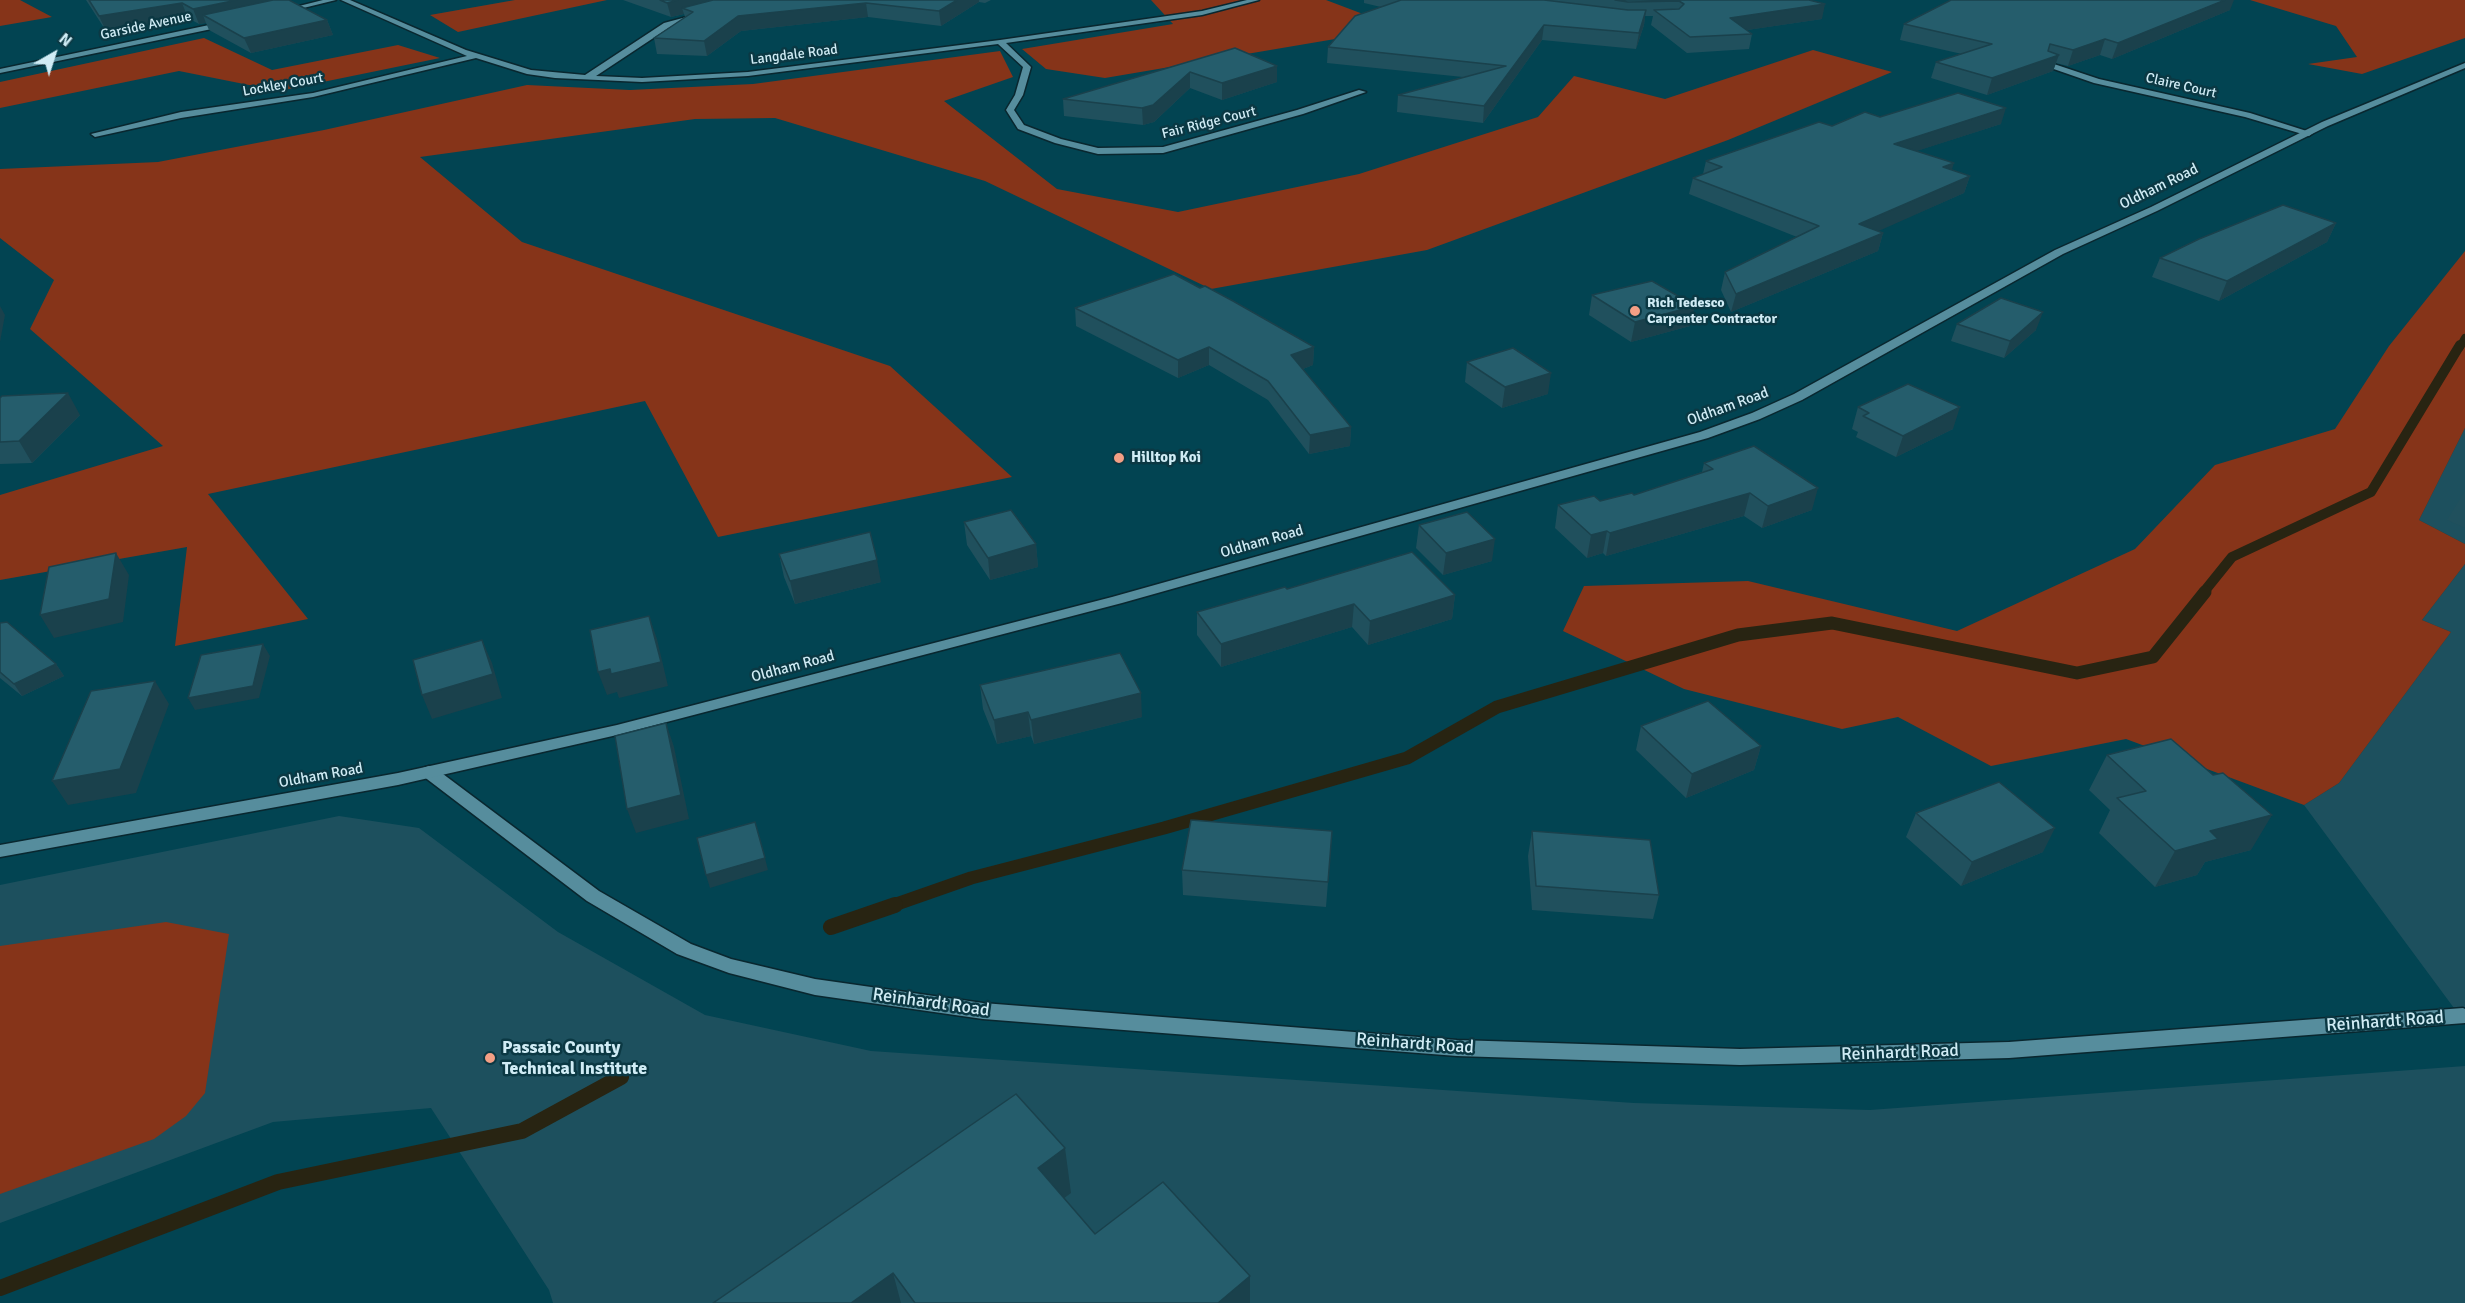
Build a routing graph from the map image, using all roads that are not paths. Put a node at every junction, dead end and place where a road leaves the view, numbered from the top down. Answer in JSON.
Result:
{"nodes":[{"id":1,"x":333,"y":0,"type":"edge"},
{"id":2,"x":344,"y":0,"type":"edge"},
{"id":3,"x":1256,"y":0,"type":"edge"},
{"id":4,"x":276,"y":12,"type":"edge"},
{"id":5,"x":709,"y":12,"type":"edge"},
{"id":6,"x":242,"y":20,"type":"edge"},
{"id":7,"x":1000,"y":42,"type":"junction"},
{"id":8,"x":476,"y":56,"type":"junction"},
{"id":9,"x":2048,"y":64,"type":"edge"},
{"id":10,"x":2465,"y":65,"type":"edge"},
{"id":11,"x":0,"y":71,"type":"edge"},
{"id":12,"x":585,"y":78,"type":"junction"},
{"id":13,"x":1362,"y":92,"type":"dead end"},
{"id":14,"x":2309,"y":133,"type":"junction"},
{"id":15,"x":95,"y":134,"type":"dead end"},
{"id":16,"x":429,"y":772,"type":"junction"},
{"id":17,"x":0,"y":851,"type":"edge"},
{"id":18,"x":2463,"y":1016,"type":"dead end"}],
"edges":[{"from":1,"to":4,"type":"street"},
{"from":2,"to":8,"type":"street","name":"Langdale Road"},
{"from":3,"to":7,"type":"street","name":"Langdale Road"},
{"from":5,"to":12,"type":"street"},
{"from":6,"to":11,"type":"street","name":"Garside Avenue"},
{"from":7,"to":12,"type":"street","name":"Langdale Road"},
{"from":7,"to":13,"type":"street","name":"Fair Ridge Court"},
{"from":8,"to":12,"type":"street","name":"Langdale Road"},
{"from":8,"to":15,"type":"street","name":"Lockley Court"},
{"from":9,"to":14,"type":"street","name":"Claire Court"},
{"from":10,"to":14,"type":"street","name":"Oldham Road"},
{"from":14,"to":16,"type":"street","name":"Oldham Road"},
{"from":16,"to":17,"type":"street","name":"Oldham Road"},
{"from":16,"to":18,"type":"street","name":"Reinhardt Road"}]}
